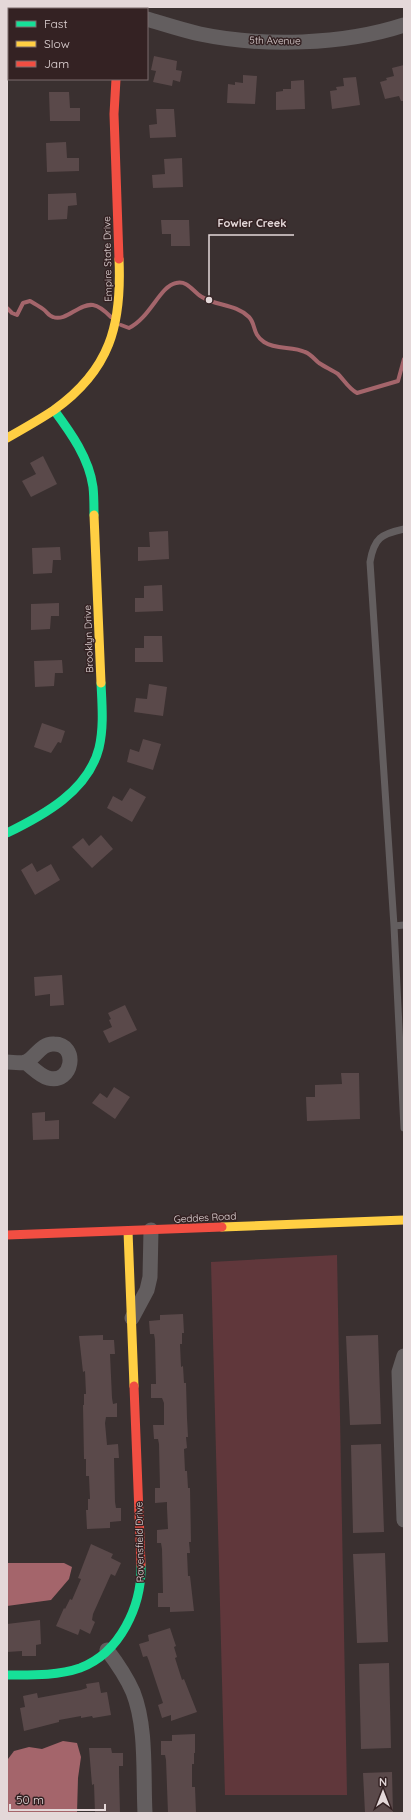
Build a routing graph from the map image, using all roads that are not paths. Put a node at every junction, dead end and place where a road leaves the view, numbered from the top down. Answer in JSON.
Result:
{"nodes":[{"id":1,"x":148,"y":19,"type":"edge"},
{"id":2,"x":404,"y":25,"type":"edge"},
{"id":3,"x":116,"y":80,"type":"edge"},
{"id":4,"x":54,"y":410,"type":"junction"},
{"id":5,"x":7,"y":438,"type":"edge"},
{"id":6,"x":404,"y":529,"type":"edge"},
{"id":7,"x":7,"y":833,"type":"edge"},
{"id":8,"x":404,"y":925,"type":"edge"},
{"id":9,"x":394,"y":926,"type":"junction"},
{"id":10,"x":401,"y":1002,"type":"edge"},
{"id":11,"x":7,"y":1062,"type":"edge"},
{"id":12,"x":25,"y":1062,"type":"dead end"},
{"id":13,"x":403,"y":1101,"type":"edge"},
{"id":14,"x":404,"y":1128,"type":"edge"},
{"id":15,"x":404,"y":1220,"type":"edge"},
{"id":16,"x":151,"y":1230,"type":"junction"},
{"id":17,"x":128,"y":1231,"type":"junction"},
{"id":18,"x":7,"y":1235,"type":"edge"},
{"id":19,"x":132,"y":1319,"type":"junction"},
{"id":20,"x":404,"y":1356,"type":"edge"},
{"id":21,"x":403,"y":1480,"type":"edge"},
{"id":22,"x":404,"y":1520,"type":"edge"},
{"id":23,"x":107,"y":1650,"type":"junction"},
{"id":24,"x":7,"y":1675,"type":"edge"},
{"id":25,"x":145,"y":1813,"type":"edge"}],
"edges":[{"from":1,"to":2,"type":"street","name":"5th Avenue"},
{"from":3,"to":4,"type":"street","name":"Empire State Drive"},
{"from":4,"to":5,"type":"street","name":"Empire State Drive"},
{"from":4,"to":7,"type":"street","name":"Brooklyn Drive"},
{"from":6,"to":9,"type":"lane"},
{"from":8,"to":9,"type":"lane"},
{"from":9,"to":10,"type":"lane"},
{"from":10,"to":13,"type":"lane"},
{"from":11,"to":12,"type":"street"},
{"from":13,"to":14,"type":"lane"},
{"from":15,"to":16,"type":"street","name":"Geddes Road"},
{"from":16,"to":17,"type":"street","name":"Geddes Road"},
{"from":16,"to":19,"type":"street","name":"Ravensfield Drive"},
{"from":17,"to":18,"type":"street","name":"Geddes Road"},
{"from":17,"to":19,"type":"street","name":"Ravensfield Drive"},
{"from":19,"to":23,"type":"street","name":"Ravensfield Drive"},
{"from":20,"to":21,"type":"street"},
{"from":21,"to":22,"type":"street"},
{"from":23,"to":24,"type":"street","name":"Ravensfield Drive"},
{"from":23,"to":25,"type":"street"}]}
